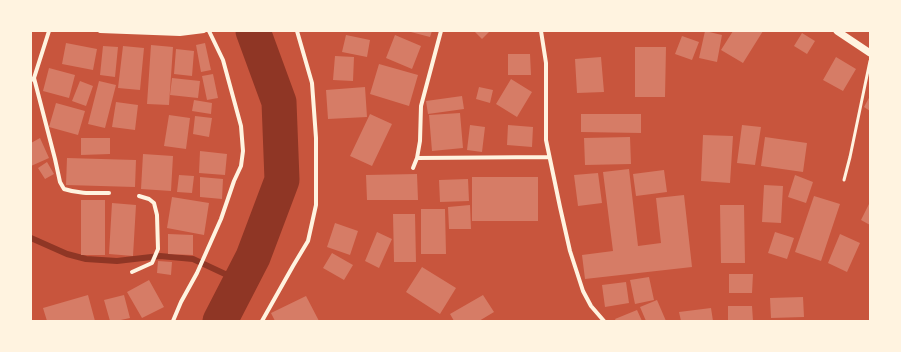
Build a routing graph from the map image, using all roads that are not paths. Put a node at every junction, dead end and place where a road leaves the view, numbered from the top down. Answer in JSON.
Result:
{"nodes":[{"id":1,"x":49,"y":31,"type":"edge"},
{"id":2,"x":100,"y":31,"type":"edge"},
{"id":3,"x":204,"y":31,"type":"edge"},
{"id":4,"x":209,"y":31,"type":"edge"},
{"id":5,"x":297,"y":31,"type":"edge"},
{"id":6,"x":442,"y":31,"type":"edge"},
{"id":7,"x":541,"y":31,"type":"edge"},
{"id":8,"x":837,"y":31,"type":"edge"},
{"id":9,"x":870,"y":53,"type":"edge"},
{"id":10,"x":870,"y":61,"type":"edge"},
{"id":11,"x":33,"y":79,"type":"edge"},
{"id":12,"x":549,"y":157,"type":"junction"},
{"id":13,"x":417,"y":158,"type":"junction"},
{"id":14,"x":413,"y":168,"type":"dead end"},
{"id":15,"x":844,"y":180,"type":"dead end"},
{"id":16,"x":109,"y":194,"type":"dead end"},
{"id":17,"x":139,"y":196,"type":"dead end"},
{"id":18,"x":132,"y":272,"type":"dead end"},
{"id":19,"x":173,"y":321,"type":"edge"},
{"id":20,"x":262,"y":321,"type":"edge"},
{"id":21,"x":604,"y":321,"type":"edge"}],
"edges":[{"from":1,"to":11,"type":"street"},
{"from":2,"to":3,"type":"street"},
{"from":4,"to":19,"type":"street"},
{"from":5,"to":20,"type":"street"},
{"from":6,"to":13,"type":"street"},
{"from":7,"to":12,"type":"street"},
{"from":8,"to":9,"type":"street"},
{"from":10,"to":15,"type":"lane"},
{"from":11,"to":16,"type":"street"},
{"from":12,"to":13,"type":"street"},
{"from":12,"to":21,"type":"street"},
{"from":13,"to":14,"type":"street"},
{"from":17,"to":18,"type":"street"}]}
